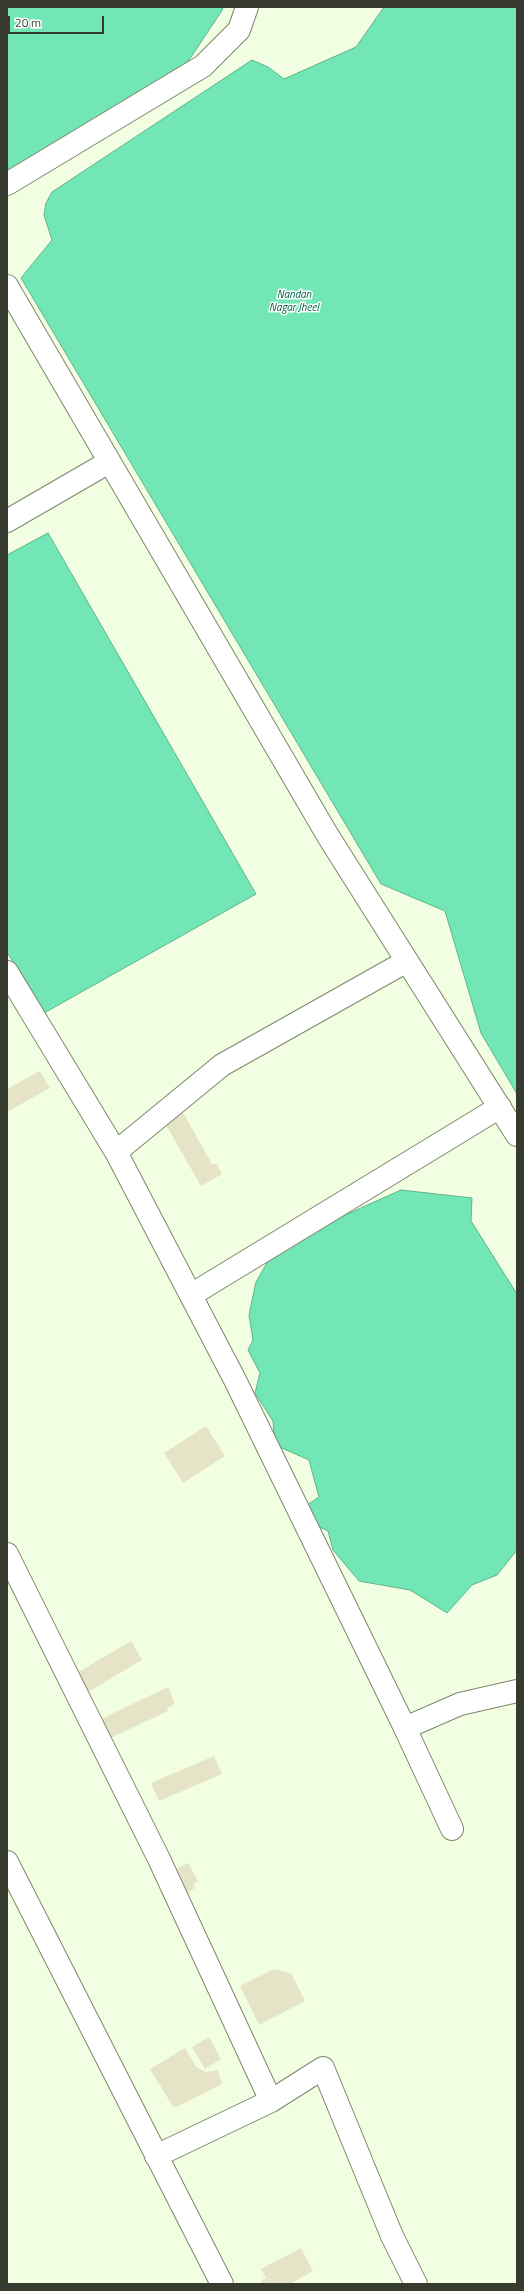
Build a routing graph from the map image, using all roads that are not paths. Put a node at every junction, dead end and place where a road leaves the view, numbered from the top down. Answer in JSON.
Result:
{"nodes":[{"id":1,"x":247,"y":7,"type":"edge"},
{"id":2,"x":7,"y":184,"type":"edge"},
{"id":3,"x":7,"y":286,"type":"edge"},
{"id":4,"x":109,"y":462,"type":"junction"},
{"id":5,"x":7,"y":521,"type":"edge"},
{"id":6,"x":407,"y":962,"type":"junction"},
{"id":7,"x":7,"y":972,"type":"edge"},
{"id":8,"x":500,"y":1108,"type":"junction"},
{"id":9,"x":517,"y":1135,"type":"edge"},
{"id":10,"x":116,"y":1152,"type":"junction"},
{"id":11,"x":191,"y":1295,"type":"junction"},
{"id":12,"x":7,"y":1554,"type":"edge"},
{"id":13,"x":517,"y":1691,"type":"edge"},
{"id":14,"x":405,"y":1728,"type":"junction"},
{"id":15,"x":452,"y":1829,"type":"dead end"},
{"id":16,"x":7,"y":1862,"type":"edge"},
{"id":17,"x":271,"y":2101,"type":"junction"},
{"id":18,"x":156,"y":2156,"type":"junction"},
{"id":19,"x":222,"y":2284,"type":"edge"},
{"id":20,"x":416,"y":2284,"type":"edge"}],
"edges":[{"from":1,"to":2,"type":"street"},
{"from":3,"to":4,"type":"street"},
{"from":4,"to":5,"type":"street"},
{"from":4,"to":6,"type":"street"},
{"from":6,"to":8,"type":"street"},
{"from":6,"to":10,"type":"street"},
{"from":7,"to":10,"type":"street"},
{"from":8,"to":9,"type":"street"},
{"from":8,"to":11,"type":"street"},
{"from":10,"to":11,"type":"street"},
{"from":11,"to":14,"type":"street"},
{"from":12,"to":17,"type":"street"},
{"from":13,"to":14,"type":"street"},
{"from":14,"to":15,"type":"street"},
{"from":16,"to":18,"type":"street"},
{"from":17,"to":18,"type":"street"},
{"from":17,"to":20,"type":"street"},
{"from":18,"to":19,"type":"street"}]}
